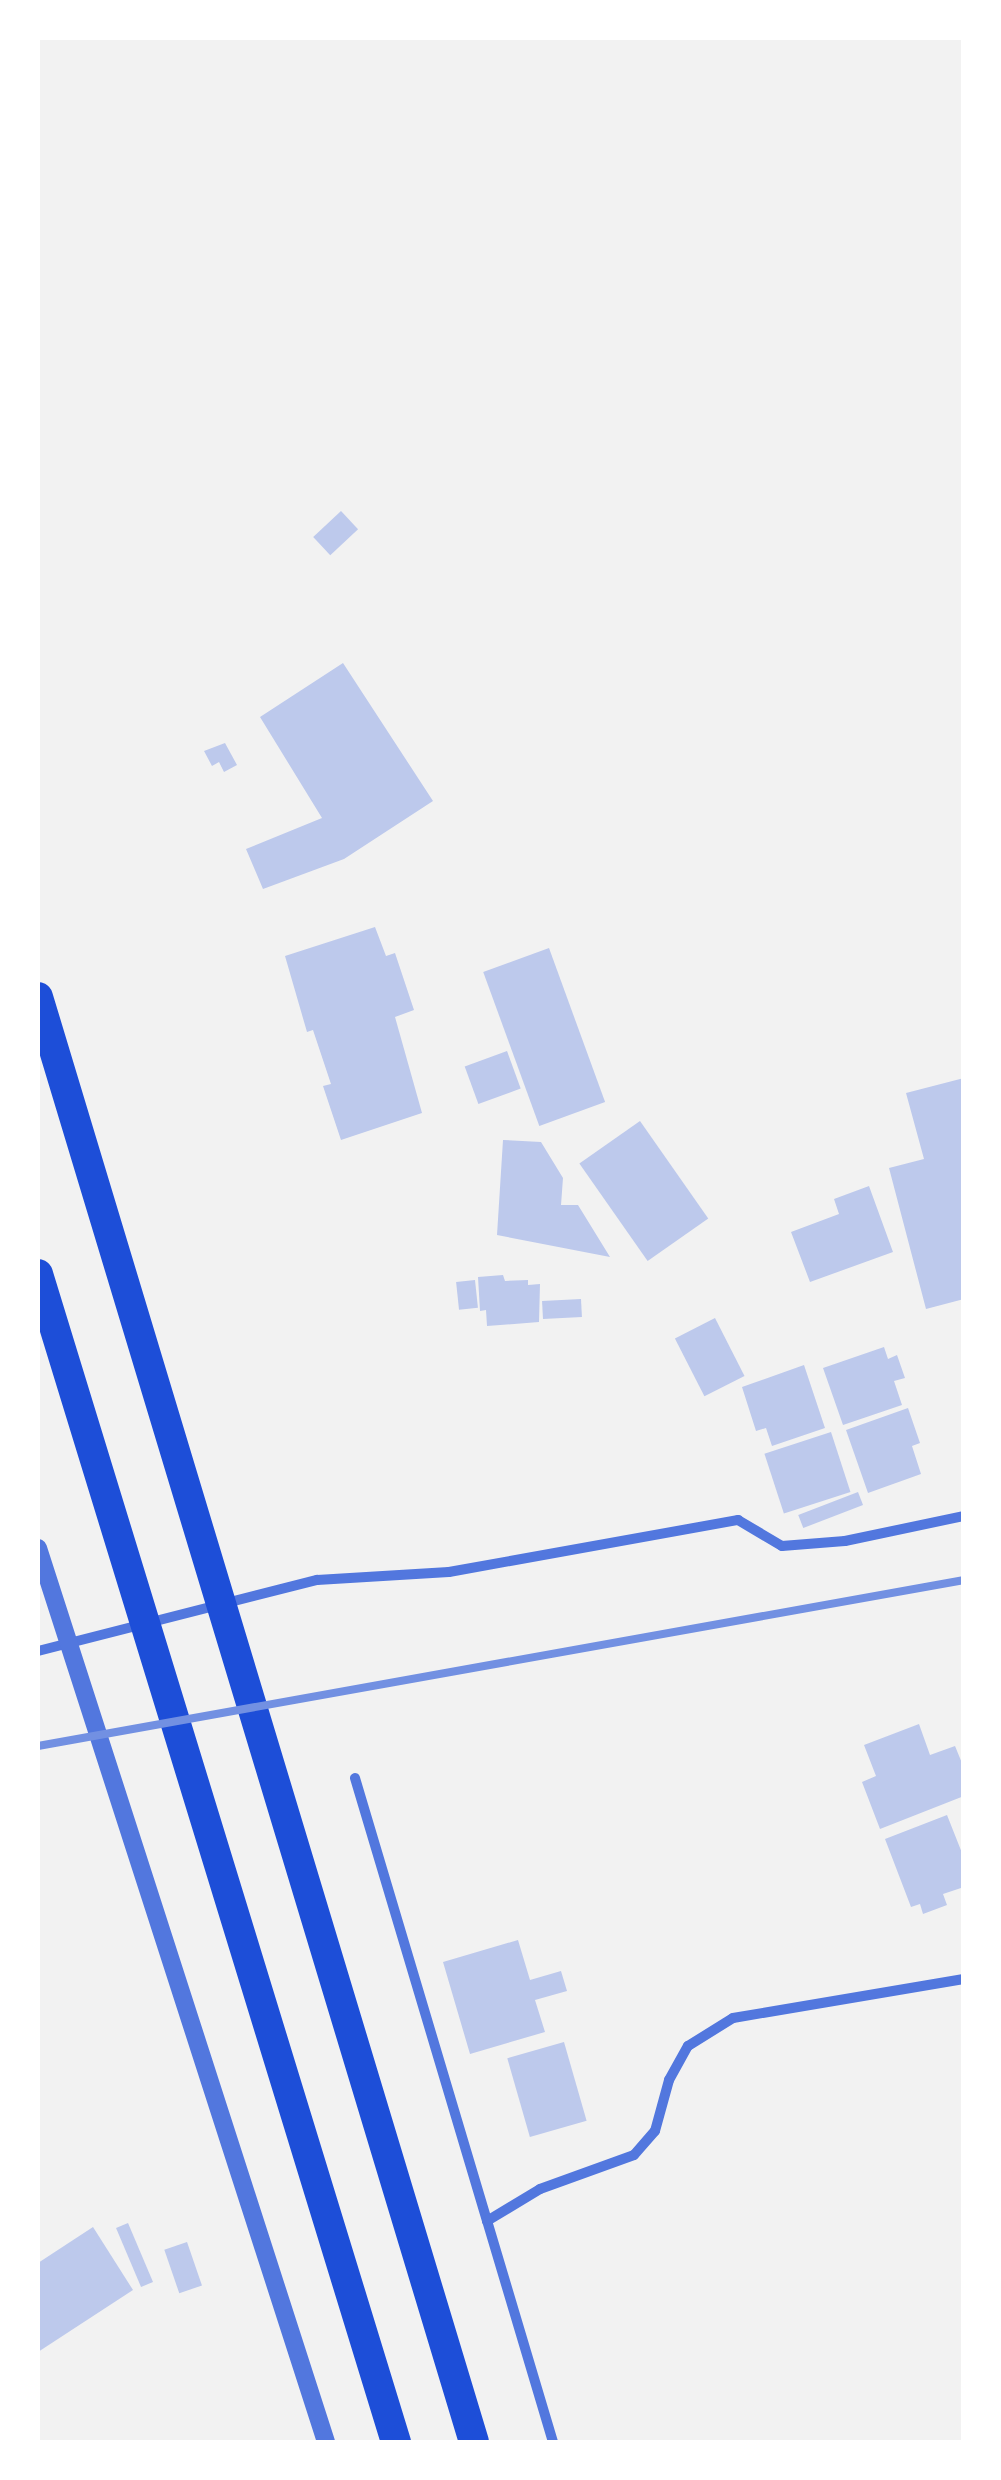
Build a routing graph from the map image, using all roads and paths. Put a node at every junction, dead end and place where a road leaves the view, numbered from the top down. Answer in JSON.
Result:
{"nodes":[{"id":1,"x":38,"y":997,"type":"edge"},
{"id":2,"x":38,"y":1274,"type":"edge"},
{"id":3,"x":964,"y":1516,"type":"edge"},
{"id":4,"x":38,"y":1548,"type":"edge"},
{"id":5,"x":38,"y":1651,"type":"edge"},
{"id":6,"x":354,"y":1778,"type":"dead end"},
{"id":7,"x":964,"y":1979,"type":"edge"},
{"id":8,"x":487,"y":2221,"type":"junction"},
{"id":9,"x":326,"y":2442,"type":"edge"},
{"id":10,"x":396,"y":2442,"type":"edge"},
{"id":11,"x":474,"y":2442,"type":"edge"},
{"id":12,"x":553,"y":2442,"type":"edge"}],
"edges":[{"from":1,"to":11,"type":"highway"},
{"from":2,"to":10,"type":"highway"},
{"from":3,"to":5,"type":"street"},
{"from":4,"to":9,"type":"street"},
{"from":6,"to":8,"type":"street"},
{"from":7,"to":8,"type":"street"},
{"from":8,"to":12,"type":"street"}]}
